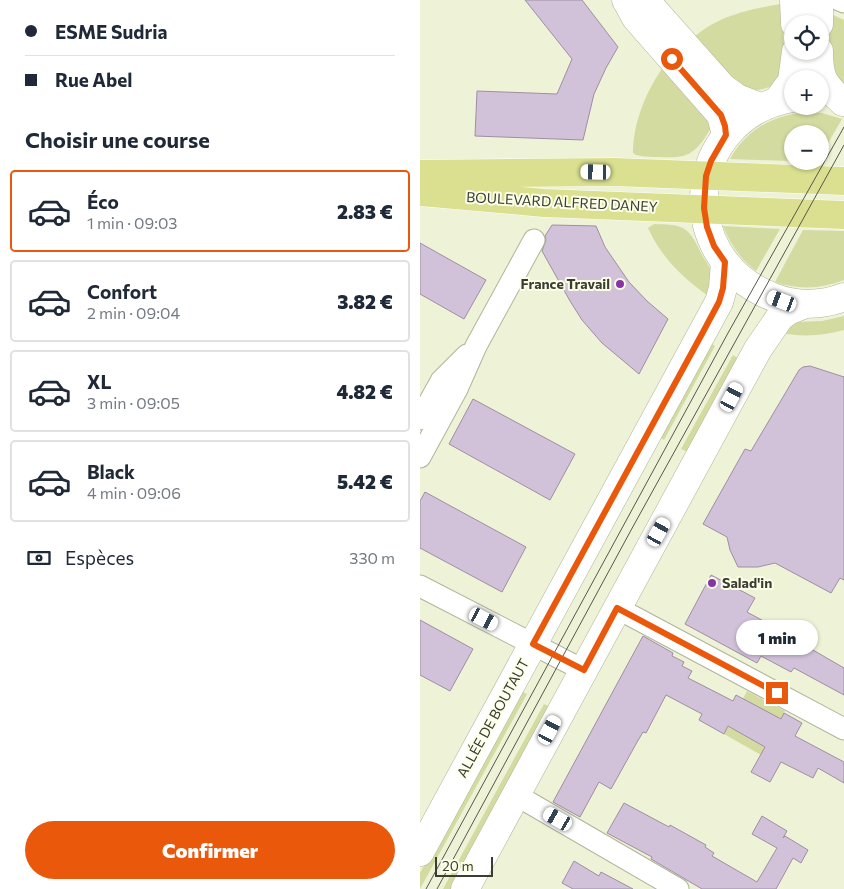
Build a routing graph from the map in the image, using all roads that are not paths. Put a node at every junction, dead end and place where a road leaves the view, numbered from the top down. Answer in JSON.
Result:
{"nodes":[{"id":1,"x":626,"y":0,"type":"edge"},
{"id":2,"x":645,"y":0,"type":"edge"},
{"id":3,"x":794,"y":0,"type":"edge"},
{"id":4,"x":818,"y":0,"type":"edge"},
{"id":5,"x":839,"y":0,"type":"edge"},
{"id":6,"x":844,"y":2,"type":"edge"},
{"id":7,"x":795,"y":15,"type":"edge"},
{"id":8,"x":819,"y":15,"type":"edge"},
{"id":9,"x":795,"y":60,"type":"edge"},
{"id":10,"x":820,"y":60,"type":"edge"},
{"id":11,"x":836,"y":101,"type":"edge"},
{"id":12,"x":777,"y":102,"type":"edge"},
{"id":13,"x":726,"y":135,"type":"junction"},
{"id":14,"x":420,"y":174,"type":"edge"},
{"id":15,"x":706,"y":176,"type":"junction"},
{"id":16,"x":844,"y":181,"type":"edge"},
{"id":17,"x":420,"y":192,"type":"edge"},
{"id":18,"x":704,"y":208,"type":"junction"},
{"id":19,"x":844,"y":215,"type":"edge"},
{"id":20,"x":534,"y":240,"type":"dead end"},
{"id":21,"x":725,"y":262,"type":"junction"},
{"id":22,"x":844,"y":297,"type":"edge"},
{"id":23,"x":805,"y":304,"type":"junction"},
{"id":24,"x":476,"y":346,"type":"junction"},
{"id":25,"x":420,"y":419,"type":"edge"},
{"id":26,"x":420,"y":457,"type":"edge"},
{"id":27,"x":420,"y":586,"type":"edge"},
{"id":28,"x":617,"y":608,"type":"junction"},
{"id":29,"x":533,"y":644,"type":"junction"},
{"id":30,"x":584,"y":670,"type":"junction"},
{"id":31,"x":844,"y":729,"type":"edge"},
{"id":32,"x":516,"y":795,"type":"junction"},
{"id":33,"x":420,"y":852,"type":"edge"},
{"id":34,"x":465,"y":889,"type":"edge"},
{"id":35,"x":678,"y":889,"type":"edge"}],
"edges":[{"from":1,"to":13,"type":"main road"},
{"from":2,"to":12,"type":"main road"},
{"from":3,"to":7,"type":"main road"},
{"from":4,"to":8,"type":"main road"},
{"from":5,"to":6,"type":"street"},
{"from":9,"to":12,"type":"main road"},
{"from":10,"to":11,"type":"main road"},
{"from":12,"to":13,"type":"main road"},
{"from":13,"to":15,"type":"main road"},
{"from":14,"to":15,"type":"main road","name":"BOULEVARD ALFRED DANEY"},
{"from":15,"to":16,"type":"main road","name":"BOULEVARD ALFRED DANEY"},
{"from":15,"to":18,"type":"main road"},
{"from":17,"to":18,"type":"main road","name":"BOULEVARD ALFRED DANEY"},
{"from":18,"to":19,"type":"main road","name":"BOULEVARD ALFRED DANEY"},
{"from":18,"to":21,"type":"main road"},
{"from":20,"to":24,"type":"street"},
{"from":21,"to":23,"type":"main road"},
{"from":21,"to":29,"type":"main road","name":"ALLÉE DE BOUTAUT"},
{"from":22,"to":23,"type":"main road"},
{"from":23,"to":28,"type":"main road"},
{"from":24,"to":25,"type":"street"},
{"from":24,"to":26,"type":"street"},
{"from":27,"to":29,"type":"street"},
{"from":28,"to":30,"type":"main road"},
{"from":28,"to":31,"type":"street"},
{"from":29,"to":30,"type":"street"},
{"from":29,"to":33,"type":"main road","name":"ALLÉE DE BOUTAUT"},
{"from":30,"to":32,"type":"main road"},
{"from":32,"to":34,"type":"main road"},
{"from":32,"to":35,"type":"street"}]}
